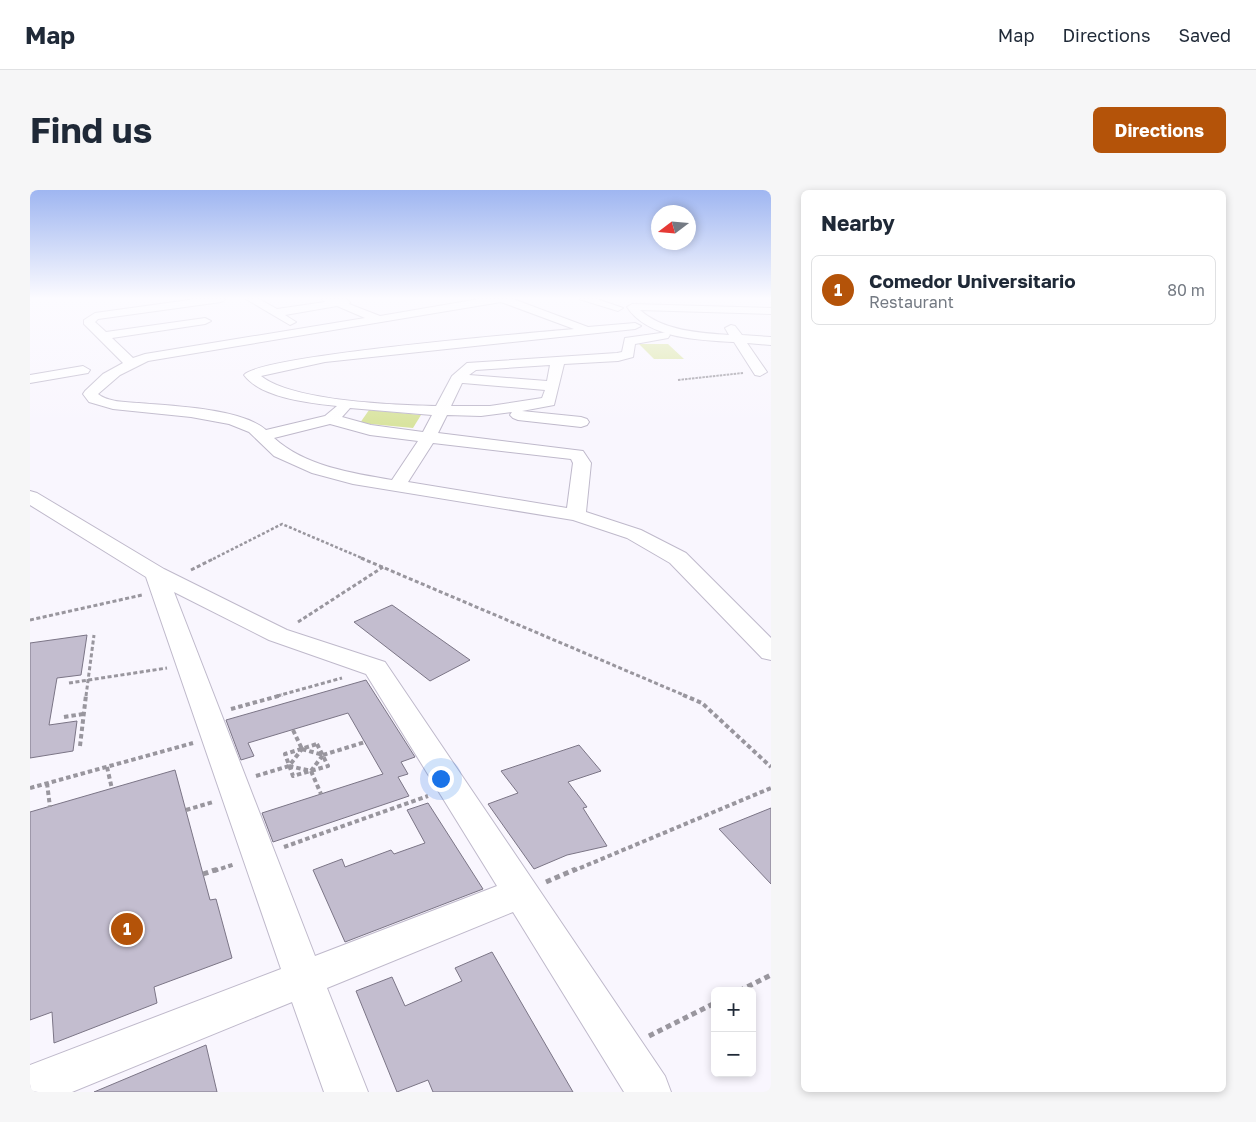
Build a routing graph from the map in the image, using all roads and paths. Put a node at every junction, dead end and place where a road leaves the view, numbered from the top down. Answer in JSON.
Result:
{"nodes":[{"id":1,"x":110,"y":341,"type":"edge"},
{"id":2,"x":234,"y":341,"type":"edge"},
{"id":3,"x":249,"y":341,"type":"edge"},
{"id":4,"x":429,"y":341,"type":"edge"},
{"id":5,"x":482,"y":341,"type":"edge"},
{"id":6,"x":629,"y":341,"type":"edge"},
{"id":7,"x":738,"y":341,"type":"edge"},
{"id":8,"x":237,"y":343,"type":"junction"},
{"id":9,"x":441,"y":346,"type":"junction"},
{"id":10,"x":558,"y":361,"type":"junction"},
{"id":11,"x":131,"y":363,"type":"junction"},
{"id":12,"x":82,"y":370,"type":"dead end"},
{"id":13,"x":760,"y":372,"type":"joint"},
{"id":14,"x":30,"y":379,"type":"edge"},
{"id":15,"x":457,"y":379,"type":"junction"},
{"id":16,"x":678,"y":380,"type":"dead end"},
{"id":17,"x":553,"y":386,"type":"junction"},
{"id":18,"x":350,"y":404,"type":"junction"},
{"id":19,"x":441,"y":409,"type":"junction"},
{"id":20,"x":481,"y":411,"type":"junction"},
{"id":21,"x":330,"y":419,"type":"junction"},
{"id":22,"x":581,"y":422,"type":"dead end"},
{"id":23,"x":261,"y":436,"type":"junction"},
{"id":24,"x":428,"y":438,"type":"junction"},
{"id":25,"x":397,"y":486,"type":"junction"},
{"id":26,"x":30,"y":497,"type":"edge"},
{"id":27,"x":576,"y":515,"type":"junction"},
{"id":28,"x":384,"y":566,"type":"junction"},
{"id":29,"x":163,"y":582,"type":"junction"},
{"id":30,"x":30,"y":620,"type":"edge"},
{"id":31,"x":278,"y":634,"type":"junction"},
{"id":32,"x":94,"y":635,"type":"dead end"},
{"id":33,"x":769,"y":648,"type":"edge"},
{"id":34,"x":188,"y":666,"type":"junction"},
{"id":35,"x":376,"y":668,"type":"junction"},
{"id":36,"x":88,"y":680,"type":"junction"},
{"id":37,"x":69,"y":683,"type":"dead end"},
{"id":38,"x":83,"y":714,"type":"junction"},
{"id":39,"x":64,"y":717,"type":"dead end"},
{"id":40,"x":210,"y":727,"type":"junction"},
{"id":41,"x":293,"y":730,"type":"dead end"},
{"id":42,"x":364,"y":742,"type":"dead end"},
{"id":43,"x":80,"y":746,"type":"dead end"},
{"id":44,"x":302,"y":749,"type":"junction"},
{"id":45,"x":323,"y":755,"type":"junction"},
{"id":46,"x":289,"y":766,"type":"junction"},
{"id":47,"x":107,"y":767,"type":"junction"},
{"id":48,"x":771,"y":767,"type":"edge"},
{"id":49,"x":311,"y":771,"type":"junction"},
{"id":50,"x":250,"y":778,"type":"dead end"},
{"id":51,"x":47,"y":783,"type":"junction"},
{"id":52,"x":453,"y":787,"type":"junction"},
{"id":53,"x":30,"y":788,"type":"edge"},
{"id":54,"x":771,"y":788,"type":"edge"},
{"id":55,"x":112,"y":789,"type":"dead end"},
{"id":56,"x":321,"y":794,"type":"dead end"},
{"id":57,"x":50,"y":807,"type":"dead end"},
{"id":58,"x":258,"y":856,"type":"junction"},
{"id":59,"x":203,"y":874,"type":"dead end"},
{"id":60,"x":520,"y":893,"type":"junction"},
{"id":61,"x":771,"y":975,"type":"edge"},
{"id":62,"x":304,"y":980,"type":"junction"},
{"id":63,"x":747,"y":987,"type":"edge"},
{"id":64,"x":711,"y":1005,"type":"edge"},
{"id":65,"x":622,"y":1050,"type":"junction"},
{"id":66,"x":30,"y":1087,"type":"edge"},
{"id":67,"x":346,"y":1092,"type":"edge"},
{"id":68,"x":649,"y":1092,"type":"edge"}],
"edges":[{"from":1,"to":11,"type":"street"},
{"from":2,"to":8,"type":"street"},
{"from":3,"to":8,"type":"street"},
{"from":4,"to":9,"type":"street"},
{"from":5,"to":9,"type":"street"},
{"from":6,"to":10,"type":"street"},
{"from":7,"to":13,"type":"street"},
{"from":8,"to":11,"type":"street"},
{"from":9,"to":18,"type":"street"},
{"from":10,"to":15,"type":"street"},
{"from":10,"to":17,"type":"street"},
{"from":11,"to":23,"type":"street"},
{"from":12,"to":14,"type":"street"},
{"from":13,"to":16,"type":"path"},
{"from":15,"to":17,"type":"street"},
{"from":15,"to":19,"type":"street"},
{"from":17,"to":20,"type":"street"},
{"from":18,"to":19,"type":"street"},
{"from":18,"to":21,"type":"street"},
{"from":19,"to":20,"type":"street"},
{"from":19,"to":24,"type":"street"},
{"from":20,"to":22,"type":"street"},
{"from":21,"to":23,"type":"street"},
{"from":21,"to":24,"type":"street"},
{"from":23,"to":25,"type":"street"},
{"from":24,"to":25,"type":"street"},
{"from":24,"to":27,"type":"street"},
{"from":25,"to":27,"type":"street"},
{"from":26,"to":29,"type":"street"},
{"from":27,"to":33,"type":"street"},
{"from":28,"to":29,"type":"path"},
{"from":28,"to":31,"type":"path"},
{"from":28,"to":48,"type":"path"},
{"from":29,"to":30,"type":"path"},
{"from":29,"to":31,"type":"street"},
{"from":29,"to":34,"type":"street"},
{"from":31,"to":35,"type":"street"},
{"from":32,"to":36,"type":"path"},
{"from":34,"to":36,"type":"path"},
{"from":34,"to":40,"type":"street"},
{"from":35,"to":40,"type":"path"},
{"from":35,"to":52,"type":"street"},
{"from":36,"to":37,"type":"path"},
{"from":36,"to":38,"type":"path"},
{"from":38,"to":39,"type":"path"},
{"from":38,"to":43,"type":"path"},
{"from":40,"to":47,"type":"path"},
{"from":40,"to":58,"type":"street"},
{"from":41,"to":44,"type":"path"},
{"from":42,"to":45,"type":"path"},
{"from":44,"to":45,"type":"path"},
{"from":44,"to":45,"type":"path"},
{"from":44,"to":46,"type":"path"},
{"from":44,"to":46,"type":"path"},
{"from":45,"to":49,"type":"path"},
{"from":45,"to":49,"type":"path"},
{"from":46,"to":49,"type":"path"},
{"from":46,"to":49,"type":"path"},
{"from":46,"to":50,"type":"path"},
{"from":47,"to":51,"type":"path"},
{"from":47,"to":55,"type":"path"},
{"from":49,"to":56,"type":"path"},
{"from":51,"to":53,"type":"path"},
{"from":51,"to":57,"type":"path"},
{"from":52,"to":58,"type":"path"},
{"from":52,"to":60,"type":"street"},
{"from":54,"to":60,"type":"path"},
{"from":58,"to":59,"type":"path"},
{"from":58,"to":62,"type":"street"},
{"from":60,"to":62,"type":"street"},
{"from":60,"to":65,"type":"street"},
{"from":61,"to":63,"type":"path"},
{"from":62,"to":66,"type":"street"},
{"from":62,"to":67,"type":"street"},
{"from":64,"to":65,"type":"path"},
{"from":65,"to":68,"type":"street"}]}
